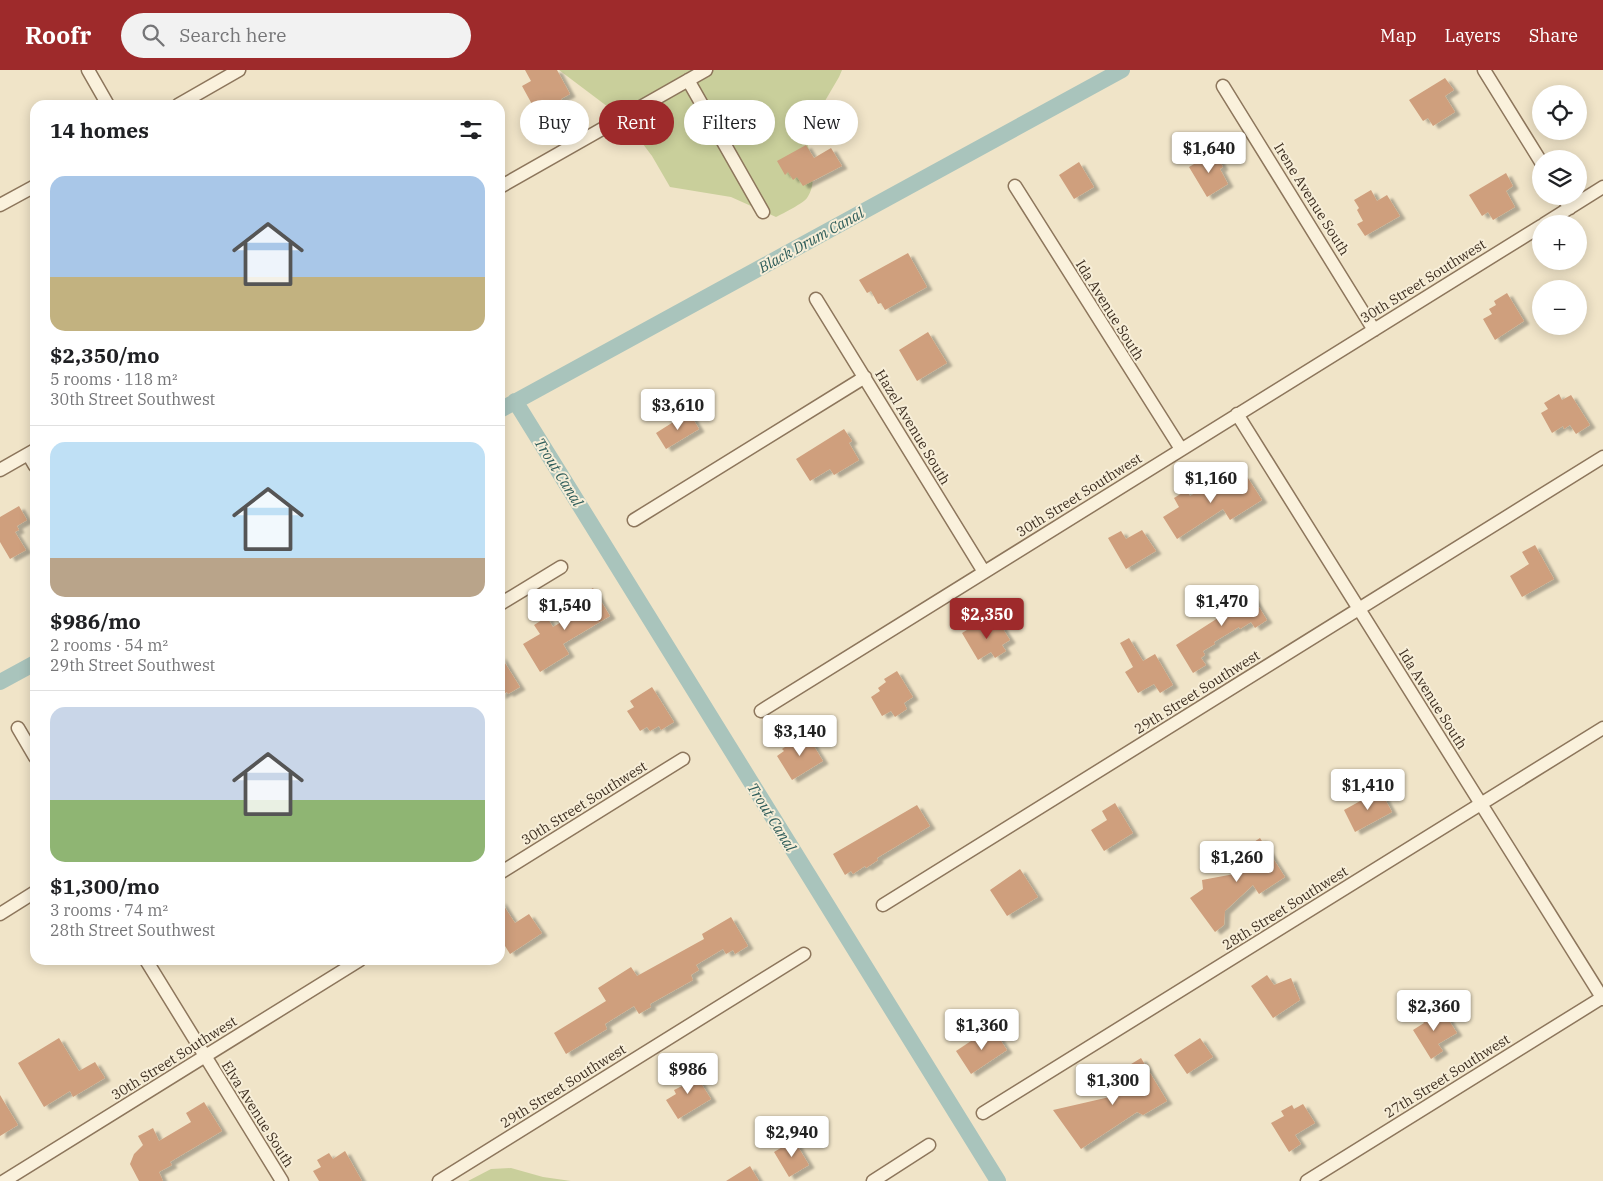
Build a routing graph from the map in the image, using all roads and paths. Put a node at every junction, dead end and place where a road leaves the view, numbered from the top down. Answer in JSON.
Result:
{"nodes":[{"id":1,"x":88,"y":70,"type":"edge"},
{"id":2,"x":239,"y":70,"type":"edge"},
{"id":3,"x":706,"y":70,"type":"edge"},
{"id":4,"x":1484,"y":70,"type":"edge"},
{"id":5,"x":688,"y":80,"type":"junction"},
{"id":6,"x":1223,"y":86,"type":"dead end"},
{"id":7,"x":105,"y":100,"type":"edge"},
{"id":8,"x":187,"y":100,"type":"edge"},
{"id":9,"x":1534,"y":150,"type":"edge"},
{"id":10,"x":505,"y":184,"type":"edge"},
{"id":11,"x":1015,"y":186,"type":"dead end"},
{"id":12,"x":1603,"y":188,"type":"edge"},
{"id":13,"x":30,"y":189,"type":"edge"},
{"id":14,"x":1568,"y":205,"type":"edge"},
{"id":15,"x":0,"y":206,"type":"edge"},
{"id":16,"x":1570,"y":208,"type":"junction"},
{"id":17,"x":763,"y":212,"type":"dead end"},
{"id":18,"x":1559,"y":215,"type":"edge"},
{"id":19,"x":1532,"y":232,"type":"edge"},
{"id":20,"x":816,"y":299,"type":"dead end"},
{"id":21,"x":1374,"y":330,"type":"junction"},
{"id":22,"x":864,"y":377,"type":"junction"},
{"id":23,"x":1237,"y":414,"type":"junction"},
{"id":24,"x":1181,"y":449,"type":"junction"},
{"id":25,"x":30,"y":453,"type":"edge"},
{"id":26,"x":1603,"y":457,"type":"edge"},
{"id":27,"x":0,"y":470,"type":"edge"},
{"id":28,"x":634,"y":520,"type":"dead end"},
{"id":29,"x":561,"y":567,"type":"dead end"},
{"id":30,"x":984,"y":572,"type":"junction"},
{"id":31,"x":505,"y":601,"type":"edge"},
{"id":32,"x":1360,"y":609,"type":"junction"},
{"id":33,"x":761,"y":711,"type":"dead end"},
{"id":34,"x":18,"y":728,"type":"dead end"},
{"id":35,"x":1603,"y":728,"type":"edge"},
{"id":36,"x":30,"y":748,"type":"edge"},
{"id":37,"x":683,"y":759,"type":"dead end"},
{"id":38,"x":1481,"y":804,"type":"junction"},
{"id":39,"x":505,"y":870,"type":"edge"},
{"id":40,"x":30,"y":895,"type":"edge"},
{"id":41,"x":883,"y":905,"type":"dead end"},
{"id":42,"x":0,"y":914,"type":"edge"},
{"id":43,"x":804,"y":954,"type":"dead end"},
{"id":44,"x":149,"y":965,"type":"edge"},
{"id":45,"x":352,"y":965,"type":"edge"},
{"id":46,"x":1603,"y":998,"type":"edge"},
{"id":47,"x":206,"y":1057,"type":"junction"},
{"id":48,"x":983,"y":1113,"type":"dead end"},
{"id":49,"x":929,"y":1145,"type":"dead end"},
{"id":50,"x":4,"y":1181,"type":"edge"},
{"id":51,"x":282,"y":1181,"type":"edge"},
{"id":52,"x":439,"y":1181,"type":"edge"},
{"id":53,"x":873,"y":1181,"type":"edge"},
{"id":54,"x":1307,"y":1181,"type":"edge"}],
"edges":[{"from":1,"to":7,"type":"street"},
{"from":2,"to":8,"type":"street"},
{"from":3,"to":5,"type":"street"},
{"from":4,"to":9,"type":"street"},
{"from":5,"to":10,"type":"street"},
{"from":5,"to":17,"type":"street"},
{"from":6,"to":21,"type":"street","name":"Irene Avenue South"},
{"from":11,"to":24,"type":"street","name":"Ida Avenue South"},
{"from":12,"to":16,"type":"street","name":"30th Street Southwest"},
{"from":13,"to":15,"type":"street"},
{"from":14,"to":16,"type":"street"},
{"from":16,"to":18,"type":"street","name":"30th Street Southwest"},
{"from":19,"to":21,"type":"street","name":"30th Street Southwest"},
{"from":20,"to":22,"type":"street","name":"Hazel Avenue South"},
{"from":21,"to":23,"type":"street","name":"30th Street Southwest"},
{"from":22,"to":28,"type":"street"},
{"from":22,"to":30,"type":"street","name":"Hazel Avenue South"},
{"from":23,"to":24,"type":"street","name":"30th Street Southwest"},
{"from":23,"to":32,"type":"street","name":"Ida Avenue South"},
{"from":24,"to":30,"type":"street","name":"30th Street Southwest"},
{"from":25,"to":27,"type":"street"},
{"from":26,"to":32,"type":"street","name":"29th Street Southwest"},
{"from":29,"to":31,"type":"street"},
{"from":30,"to":33,"type":"street","name":"30th Street Southwest"},
{"from":32,"to":38,"type":"street","name":"Ida Avenue South"},
{"from":32,"to":41,"type":"street","name":"29th Street Southwest"},
{"from":34,"to":36,"type":"street"},
{"from":35,"to":38,"type":"street","name":"28th Street Southwest"},
{"from":37,"to":39,"type":"street","name":"30th Street Southwest"},
{"from":38,"to":46,"type":"street","name":"Ida Avenue South"},
{"from":38,"to":48,"type":"street","name":"28th Street Southwest"},
{"from":40,"to":42,"type":"street"},
{"from":43,"to":52,"type":"street","name":"29th Street Southwest"},
{"from":44,"to":47,"type":"street","name":"Elva Avenue South"},
{"from":45,"to":47,"type":"street","name":"30th Street Southwest"},
{"from":46,"to":54,"type":"street","name":"27th Street Southwest"},
{"from":47,"to":50,"type":"street","name":"30th Street Southwest"},
{"from":47,"to":51,"type":"street","name":"Elva Avenue South"},
{"from":49,"to":53,"type":"street"}]}
